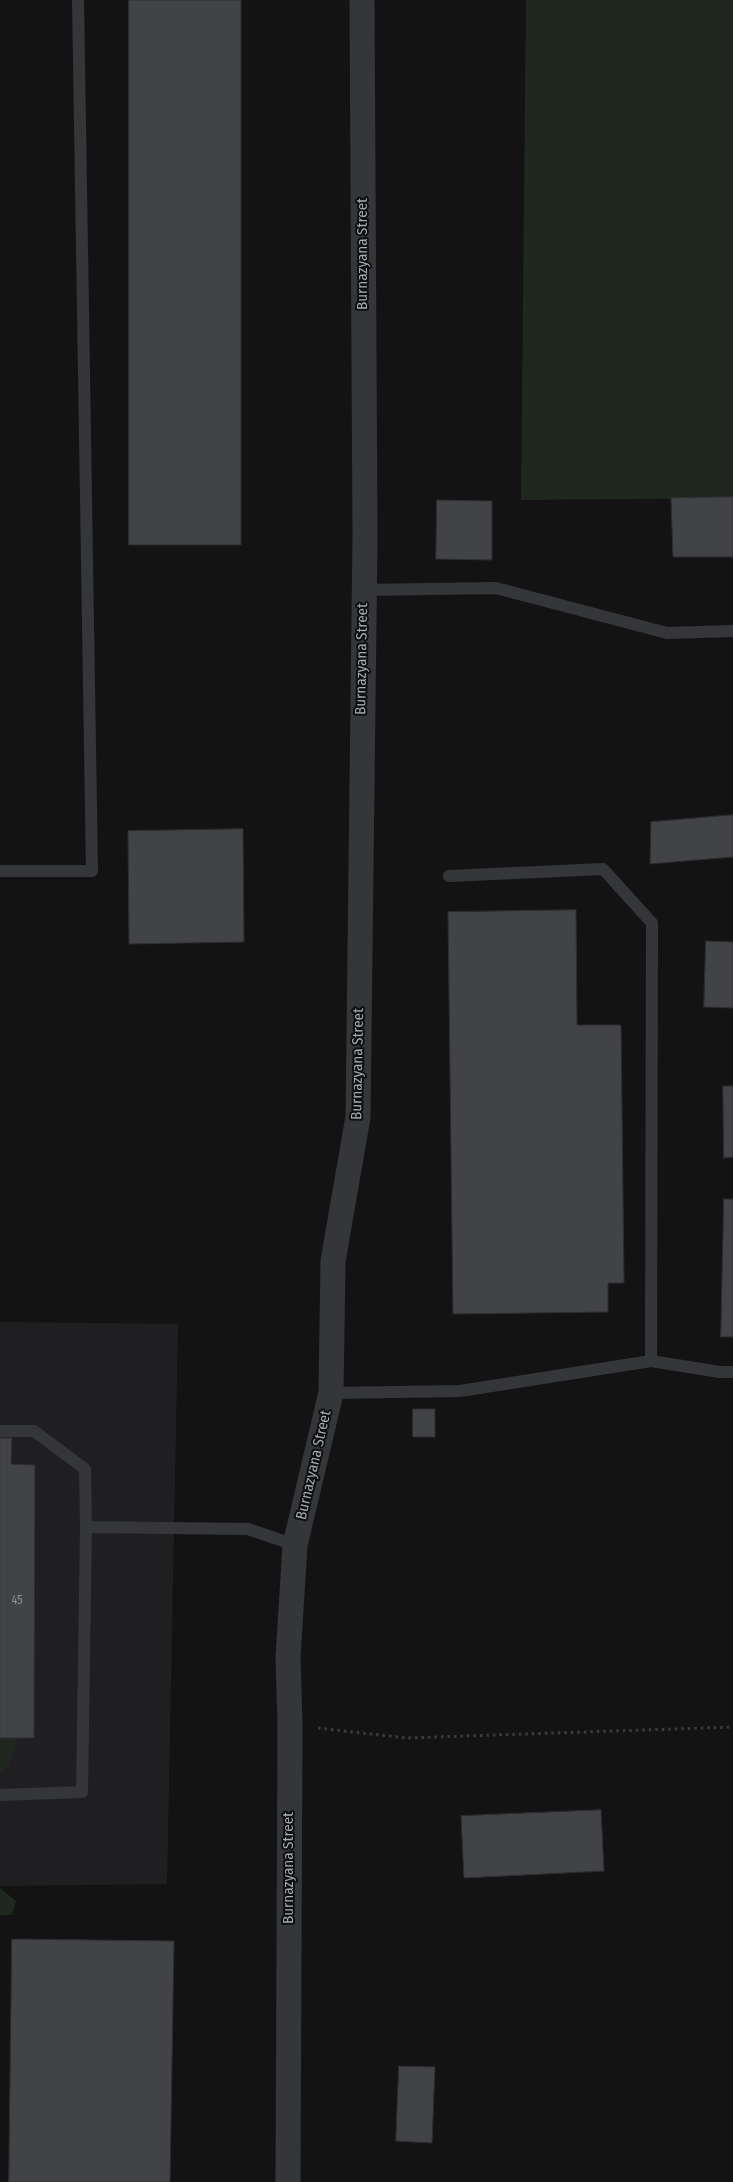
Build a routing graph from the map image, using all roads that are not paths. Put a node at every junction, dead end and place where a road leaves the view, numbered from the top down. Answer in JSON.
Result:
{"nodes":[{"id":1,"x":78,"y":0,"type":"edge"},
{"id":2,"x":362,"y":0,"type":"edge"},
{"id":3,"x":363,"y":590,"type":"junction"},
{"id":4,"x":733,"y":631,"type":"edge"},
{"id":5,"x":0,"y":871,"type":"edge"},
{"id":6,"x":449,"y":876,"type":"dead end"},
{"id":7,"x":651,"y":1361,"type":"junction"},
{"id":8,"x":733,"y":1372,"type":"edge"},
{"id":9,"x":331,"y":1393,"type":"junction"},
{"id":10,"x":0,"y":1431,"type":"edge"},
{"id":11,"x":86,"y":1527,"type":"junction"},
{"id":12,"x":295,"y":1545,"type":"junction"},
{"id":13,"x":0,"y":1795,"type":"edge"},
{"id":14,"x":288,"y":2182,"type":"edge"}],
"edges":[{"from":1,"to":5,"type":"lane"},
{"from":2,"to":3,"type":"street","name":"Burnazyana Street"},
{"from":3,"to":4,"type":"lane"},
{"from":3,"to":9,"type":"street","name":"Burnazyana Street"},
{"from":6,"to":7,"type":"lane"},
{"from":7,"to":8,"type":"lane"},
{"from":7,"to":9,"type":"lane"},
{"from":9,"to":12,"type":"street","name":"Burnazyana Street"},
{"from":10,"to":11,"type":"lane"},
{"from":11,"to":12,"type":"lane"},
{"from":11,"to":13,"type":"lane"},
{"from":12,"to":14,"type":"street","name":"Burnazyana Street"}]}
